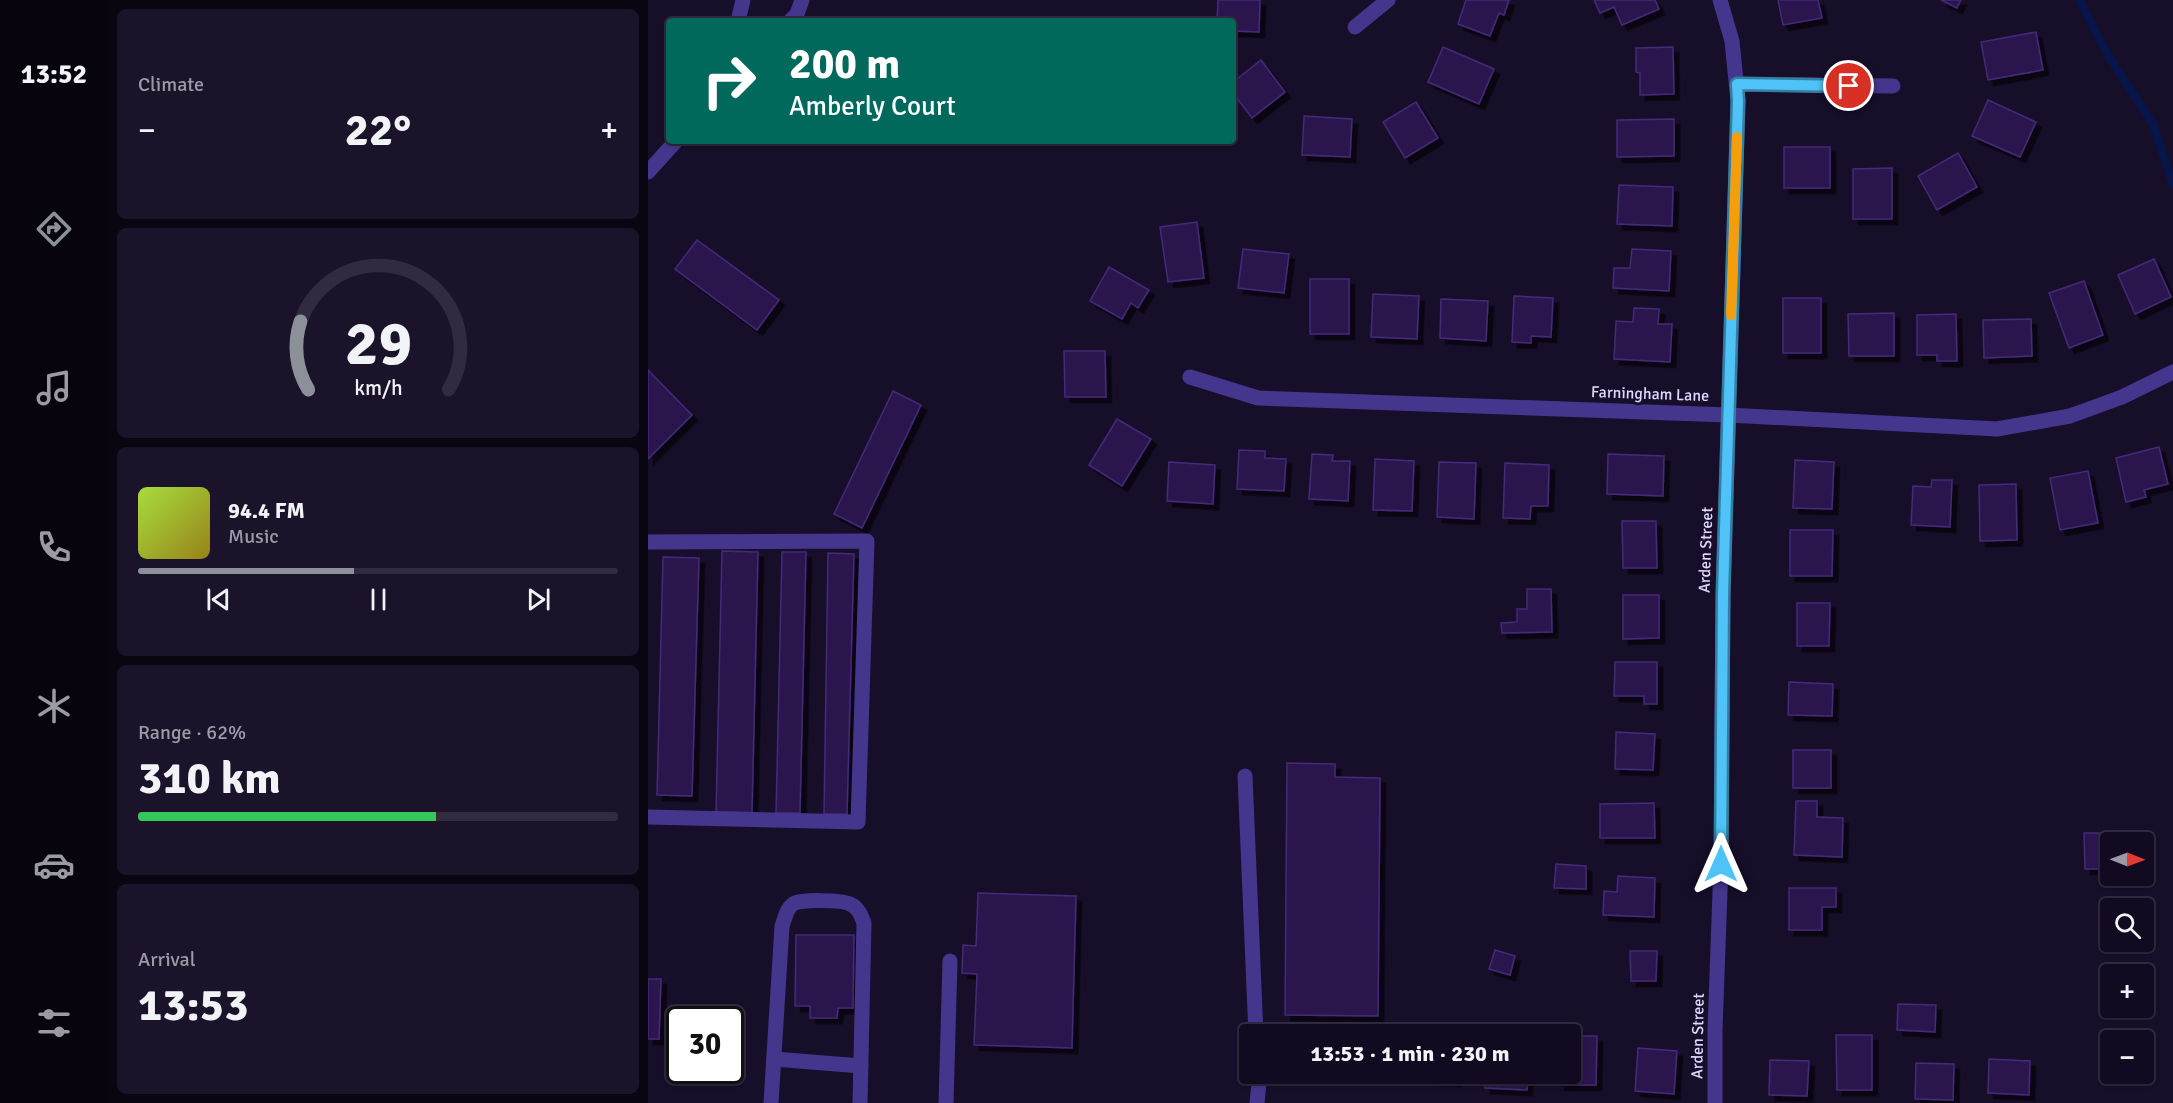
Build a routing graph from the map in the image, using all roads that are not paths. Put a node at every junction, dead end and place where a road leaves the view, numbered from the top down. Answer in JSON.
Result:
{"nodes":[{"id":1,"x":743,"y":0,"type":"edge"},
{"id":2,"x":802,"y":0,"type":"edge"},
{"id":3,"x":1388,"y":0,"type":"edge"},
{"id":4,"x":1720,"y":0,"type":"edge"},
{"id":5,"x":739,"y":18,"type":"edge"},
{"id":6,"x":793,"y":18,"type":"edge"},
{"id":7,"x":1355,"y":27,"type":"dead end"},
{"id":8,"x":1737,"y":84,"type":"junction"},
{"id":9,"x":1893,"y":86,"type":"dead end"},
{"id":10,"x":673,"y":144,"type":"edge"},
{"id":11,"x":648,"y":172,"type":"edge"},
{"id":12,"x":2173,"y":372,"type":"edge"},
{"id":13,"x":1190,"y":377,"type":"dead end"},
{"id":14,"x":1728,"y":415,"type":"junction"},
{"id":15,"x":648,"y":542,"type":"edge"},
{"id":16,"x":1245,"y":776,"type":"dead end"},
{"id":17,"x":648,"y":817,"type":"edge"},
{"id":18,"x":950,"y":961,"type":"dead end"},
{"id":19,"x":1256,"y":1024,"type":"edge"},
{"id":20,"x":774,"y":1059,"type":"junction"},
{"id":21,"x":861,"y":1065,"type":"junction"},
{"id":22,"x":1259,"y":1084,"type":"edge"},
{"id":23,"x":771,"y":1103,"type":"edge"},
{"id":24,"x":860,"y":1103,"type":"edge"},
{"id":25,"x":946,"y":1103,"type":"edge"},
{"id":26,"x":1257,"y":1103,"type":"edge"},
{"id":27,"x":1715,"y":1103,"type":"edge"}],
"edges":[{"from":1,"to":5,"type":"street"},
{"from":2,"to":6,"type":"street"},
{"from":3,"to":7,"type":"street"},
{"from":4,"to":8,"type":"street","name":"Arden Street"},
{"from":8,"to":9,"type":"street"},
{"from":8,"to":14,"type":"street","name":"Arden Street"},
{"from":10,"to":11,"type":"street"},
{"from":12,"to":14,"type":"street","name":"Farningham Lane"},
{"from":13,"to":14,"type":"street","name":"Farningham Lane"},
{"from":14,"to":27,"type":"street","name":"Arden Street"},
{"from":15,"to":17,"type":"street"},
{"from":16,"to":19,"type":"street"},
{"from":18,"to":25,"type":"street"},
{"from":20,"to":21,"type":"street"},
{"from":20,"to":21,"type":"street"},
{"from":20,"to":23,"type":"street"},
{"from":21,"to":24,"type":"street"},
{"from":22,"to":26,"type":"street"}]}
